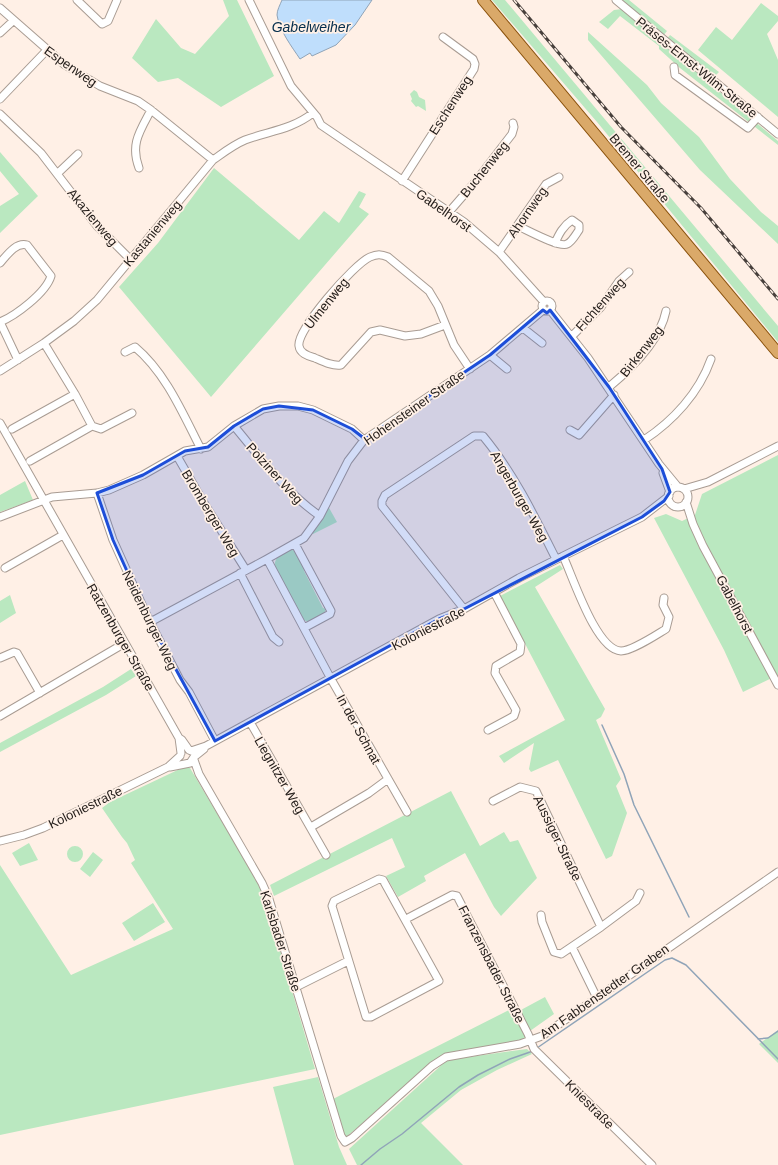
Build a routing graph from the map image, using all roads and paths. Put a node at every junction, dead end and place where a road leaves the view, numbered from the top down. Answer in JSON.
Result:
{"nodes":[{"id":1,"x":76,"y":0,"type":"edge"},
{"id":2,"x":117,"y":0,"type":"edge"},
{"id":3,"x":249,"y":0,"type":"edge"},
{"id":4,"x":483,"y":0,"type":"edge"},
{"id":5,"x":616,"y":0,"type":"edge"},
{"id":6,"x":0,"y":8,"type":"edge"},
{"id":7,"x":13,"y":21,"type":"junction"},
{"id":8,"x":0,"y":33,"type":"edge"},
{"id":9,"x":443,"y":37,"type":"dead end"},
{"id":10,"x":47,"y":50,"type":"junction"},
{"id":11,"x":674,"y":67,"type":"dead end"},
{"id":12,"x":0,"y":100,"type":"edge"},
{"id":13,"x":151,"y":110,"type":"junction"},
{"id":14,"x":313,"y":113,"type":"junction"},
{"id":15,"x":0,"y":114,"type":"edge"},
{"id":16,"x":758,"y":117,"type":"junction"},
{"id":17,"x":513,"y":123,"type":"dead end"},
{"id":18,"x":778,"y":134,"type":"edge"},
{"id":19,"x":78,"y":154,"type":"dead end"},
{"id":20,"x":213,"y":160,"type":"junction"},
{"id":21,"x":139,"y":168,"type":"dead end"},
{"id":22,"x":58,"y":173,"type":"junction"},
{"id":23,"x":559,"y":177,"type":"dead end"},
{"id":24,"x":402,"y":181,"type":"junction"},
{"id":25,"x":449,"y":212,"type":"junction"},
{"id":26,"x":518,"y":226,"type":"junction"},
{"id":27,"x":555,"y":243,"type":"dead end"},
{"id":28,"x":499,"y":252,"type":"junction"},
{"id":29,"x":130,"y":259,"type":"junction"},
{"id":30,"x":0,"y":263,"type":"edge"},
{"id":31,"x":629,"y":272,"type":"dead end"},
{"id":32,"x":546,"y":307,"type":"junction"},
{"id":33,"x":666,"y":311,"type":"dead end"},
{"id":34,"x":0,"y":322,"type":"edge"},
{"id":35,"x":446,"y":325,"type":"junction"},
{"id":36,"x":523,"y":328,"type":"junction"},
{"id":37,"x":572,"y":336,"type":"junction"},
{"id":38,"x":44,"y":343,"type":"junction"},
{"id":39,"x":542,"y":343,"type":"dead end"},
{"id":40,"x":125,"y":352,"type":"dead end"},
{"id":41,"x":778,"y":353,"type":"edge"},
{"id":42,"x":490,"y":355,"type":"junction"},
{"id":43,"x":711,"y":359,"type":"dead end"},
{"id":44,"x":18,"y":360,"type":"junction"},
{"id":45,"x":507,"y":368,"type":"dead end"},
{"id":46,"x":470,"y":369,"type":"junction"},
{"id":47,"x":0,"y":371,"type":"edge"},
{"id":48,"x":609,"y":387,"type":"junction"},
{"id":49,"x":75,"y":394,"type":"junction"},
{"id":50,"x":614,"y":395,"type":"junction"},
{"id":51,"x":132,"y":413,"type":"dead end"},
{"id":52,"x":0,"y":423,"type":"edge"},
{"id":53,"x":92,"y":426,"type":"junction"},
{"id":54,"x":234,"y":426,"type":"junction"},
{"id":55,"x":12,"y":429,"type":"dead end"},
{"id":56,"x":570,"y":430,"type":"dead end"},
{"id":57,"x":364,"y":440,"type":"junction"},
{"id":58,"x":644,"y":440,"type":"junction"},
{"id":59,"x":778,"y":446,"type":"edge"},
{"id":60,"x":201,"y":449,"type":"junction"},
{"id":61,"x":177,"y":456,"type":"junction"},
{"id":62,"x":30,"y":461,"type":"dead end"},
{"id":63,"x":662,"y":469,"type":"junction"},
{"id":64,"x":708,"y":482,"type":"junction"},
{"id":65,"x":681,"y":488,"type":"junction"},
{"id":66,"x":97,"y":493,"type":"junction"},
{"id":67,"x":669,"y":494,"type":"junction"},
{"id":68,"x":687,"y":499,"type":"junction"},
{"id":69,"x":44,"y":501,"type":"junction"},
{"id":70,"x":675,"y":505,"type":"junction"},
{"id":71,"x":650,"y":512,"type":"junction"},
{"id":72,"x":320,"y":516,"type":"junction"},
{"id":73,"x":0,"y":517,"type":"edge"},
{"id":74,"x":692,"y":524,"type":"junction"},
{"id":75,"x":63,"y":535,"type":"junction"},
{"id":76,"x":295,"y":544,"type":"junction"},
{"id":77,"x":560,"y":558,"type":"junction"},
{"id":78,"x":267,"y":559,"type":"junction"},
{"id":79,"x":5,"y":568,"type":"dead end"},
{"id":80,"x":243,"y":571,"type":"junction"},
{"id":81,"x":495,"y":594,"type":"junction"},
{"id":82,"x":664,"y":598,"type":"dead end"},
{"id":83,"x":464,"y":610,"type":"junction"},
{"id":84,"x":149,"y":620,"type":"junction"},
{"id":85,"x":304,"y":628,"type":"junction"},
{"id":86,"x":279,"y":642,"type":"dead end"},
{"id":87,"x":125,"y":643,"type":"junction"},
{"id":88,"x":0,"y":658,"type":"edge"},
{"id":89,"x":331,"y":679,"type":"junction"},
{"id":90,"x":778,"y":684,"type":"edge"},
{"id":91,"x":40,"y":693,"type":"junction"},
{"id":92,"x":0,"y":716,"type":"edge"},
{"id":93,"x":250,"y":722,"type":"junction"},
{"id":94,"x":488,"y":730,"type":"dead end"},
{"id":95,"x":215,"y":741,"type":"junction"},
{"id":96,"x":188,"y":757,"type":"junction"},
{"id":97,"x":388,"y":779,"type":"junction"},
{"id":98,"x":493,"y":801,"type":"dead end"},
{"id":99,"x":353,"y":804,"type":"joint"},
{"id":100,"x":407,"y":812,"type":"dead end"},
{"id":101,"x":311,"y":827,"type":"junction"},
{"id":102,"x":0,"y":841,"type":"edge"},
{"id":103,"x":326,"y":855,"type":"dead end"},
{"id":104,"x":778,"y":872,"type":"edge"},
{"id":105,"x":640,"y":893,"type":"dead end"},
{"id":106,"x":542,"y":915,"type":"dead end"},
{"id":107,"x":406,"y":920,"type":"junction"},
{"id":108,"x":601,"y":927,"type":"junction"},
{"id":109,"x":572,"y":947,"type":"junction"},
{"id":110,"x":348,"y":961,"type":"junction"},
{"id":111,"x":296,"y":987,"type":"junction"},
{"id":112,"x":597,"y":998,"type":"junction"},
{"id":113,"x":530,"y":1041,"type":"junction"},
{"id":114,"x":345,"y":1142,"type":"joint"},
{"id":115,"x":652,"y":1165,"type":"edge"}],
"edges":[{"from":1,"to":2,"type":"street"},
{"from":3,"to":14,"type":"street","name":"Gabelhorst"},
{"from":4,"to":41,"type":"main road","name":"Bremer Straße"},
{"from":5,"to":16,"type":"street","name":"Präses-Ernst-Wilm-Straße"},
{"from":6,"to":7,"type":"street","name":"Espenweg"},
{"from":7,"to":8,"type":"street"},
{"from":7,"to":10,"type":"street","name":"Espenweg"},
{"from":9,"to":24,"type":"street","name":"Eschenweg"},
{"from":10,"to":12,"type":"street"},
{"from":10,"to":13,"type":"street","name":"Espenweg"},
{"from":11,"to":16,"type":"street"},
{"from":13,"to":20,"type":"street","name":"Espenweg"},
{"from":13,"to":21,"type":"street"},
{"from":14,"to":20,"type":"street","name":"Kastanienweg"},
{"from":14,"to":24,"type":"street","name":"Gabelhorst"},
{"from":15,"to":22,"type":"street","name":"Akazienweg"},
{"from":16,"to":18,"type":"street","name":"Präses-Ernst-Wilm-Straße"},
{"from":17,"to":25,"type":"street","name":"Buchenweg"},
{"from":19,"to":22,"type":"street"},
{"from":20,"to":29,"type":"street","name":"Kastanienweg"},
{"from":22,"to":29,"type":"street","name":"Akazienweg"},
{"from":23,"to":26,"type":"street","name":"Ahornweg"},
{"from":24,"to":25,"type":"street","name":"Gabelhorst"},
{"from":25,"to":28,"type":"street","name":"Gabelhorst"},
{"from":26,"to":27,"type":"street"},
{"from":26,"to":28,"type":"street","name":"Ahornweg"},
{"from":28,"to":32,"type":"street","name":"Gabelhorst"},
{"from":29,"to":38,"type":"street","name":"Kastanienweg"},
{"from":30,"to":34,"type":"street"},
{"from":31,"to":37,"type":"street","name":"Fichtenweg"},
{"from":32,"to":36,"type":"street","name":"Hohensteiner Straße"},
{"from":32,"to":37,"type":"street","name":"Gabelhorst"},
{"from":33,"to":48,"type":"street","name":"Birkenweg"},
{"from":34,"to":44,"type":"street"},
{"from":35,"to":35,"type":"street","name":"Ulmenweg"},
{"from":35,"to":46,"type":"street","name":"Ulmenweg"},
{"from":36,"to":39,"type":"street"},
{"from":36,"to":42,"type":"street","name":"Hohensteiner Straße"},
{"from":37,"to":48,"type":"street","name":"Gabelhorst"},
{"from":38,"to":44,"type":"street","name":"Kastanienweg"},
{"from":38,"to":49,"type":"street"},
{"from":40,"to":60,"type":"street"},
{"from":42,"to":45,"type":"street"},
{"from":42,"to":46,"type":"street","name":"Hohensteiner Straße"},
{"from":43,"to":58,"type":"street"},
{"from":44,"to":47,"type":"street","name":"Kastanienweg"},
{"from":46,"to":57,"type":"street","name":"Hohensteiner Straße"},
{"from":48,"to":50,"type":"street","name":"Gabelhorst"},
{"from":49,"to":53,"type":"street"},
{"from":49,"to":55,"type":"street"},
{"from":50,"to":56,"type":"street"},
{"from":50,"to":58,"type":"street","name":"Gabelhorst"},
{"from":51,"to":53,"type":"street"},
{"from":52,"to":69,"type":"street","name":"Ratzenburger Straße"},
{"from":53,"to":62,"type":"street"},
{"from":54,"to":57,"type":"street"},
{"from":54,"to":60,"type":"street"},
{"from":54,"to":72,"type":"street","name":"Polziner Weg"},
{"from":57,"to":72,"type":"street","name":"Hohensteiner Straße"},
{"from":58,"to":63,"type":"street","name":"Gabelhorst"},
{"from":59,"to":64,"type":"street"},
{"from":60,"to":61,"type":"street"},
{"from":61,"to":66,"type":"street"},
{"from":61,"to":80,"type":"street","name":"Bromberger Weg"},
{"from":63,"to":65,"type":"street","name":"Gabelhorst"},
{"from":63,"to":67,"type":"street","name":"Gabelhorst"},
{"from":64,"to":65,"type":"street"},
{"from":64,"to":68,"type":"street"},
{"from":65,"to":67,"type":"street","name":"Koloniestraße"},
{"from":65,"to":68,"type":"street","name":"Gabelhorst"},
{"from":66,"to":69,"type":"street"},
{"from":66,"to":84,"type":"street","name":"Neidenburger Weg"},
{"from":67,"to":70,"type":"street","name":"Gabelhorst"},
{"from":67,"to":71,"type":"street","name":"Koloniestraße"},
{"from":68,"to":70,"type":"street","name":"Koloniestraße"},
{"from":68,"to":74,"type":"street","name":"Gabelhorst"},
{"from":69,"to":73,"type":"street"},
{"from":69,"to":75,"type":"street","name":"Ratzenburger Straße"},
{"from":70,"to":71,"type":"street","name":"Koloniestraße"},
{"from":70,"to":74,"type":"street","name":"Gabelhorst"},
{"from":71,"to":77,"type":"street","name":"Koloniestraße"},
{"from":72,"to":76,"type":"street","name":"Hohensteiner Straße"},
{"from":74,"to":90,"type":"street","name":"Gabelhorst"},
{"from":75,"to":79,"type":"street"},
{"from":75,"to":87,"type":"street","name":"Ratzenburger Straße"},
{"from":76,"to":78,"type":"street","name":"Hohensteiner Straße"},
{"from":76,"to":85,"type":"street"},
{"from":77,"to":81,"type":"street","name":"Koloniestraße"},
{"from":77,"to":82,"type":"street"},
{"from":77,"to":83,"type":"street","name":"Angerburger Weg"},
{"from":78,"to":80,"type":"street"},
{"from":78,"to":85,"type":"street","name":"In der Schnat"},
{"from":80,"to":84,"type":"street"},
{"from":80,"to":86,"type":"street"},
{"from":81,"to":83,"type":"street","name":"Koloniestraße"},
{"from":81,"to":94,"type":"street"},
{"from":83,"to":89,"type":"street","name":"Koloniestraße"},
{"from":84,"to":95,"type":"street","name":"Neidenburger Weg"},
{"from":85,"to":89,"type":"street","name":"In der Schnat"},
{"from":87,"to":91,"type":"street"},
{"from":87,"to":96,"type":"street","name":"Ratzenburger Straße"},
{"from":88,"to":91,"type":"street"},
{"from":89,"to":93,"type":"street","name":"Koloniestraße"},
{"from":89,"to":97,"type":"street","name":"In der Schnat"},
{"from":91,"to":92,"type":"street"},
{"from":93,"to":95,"type":"street","name":"Koloniestraße"},
{"from":93,"to":101,"type":"street","name":"Liegnitzer Weg"},
{"from":95,"to":96,"type":"street","name":"Koloniestraße"},
{"from":96,"to":102,"type":"street","name":"Koloniestraße"},
{"from":96,"to":111,"type":"street","name":"Karlsbader Straße"},
{"from":97,"to":99,"type":"street","name":"In der Schnat"},
{"from":97,"to":100,"type":"street","name":"In der Schnat"},
{"from":98,"to":108,"type":"street","name":"Aussiger Straße"},
{"from":99,"to":101,"type":"street","name":"Liegnitzer Weg"},
{"from":101,"to":103,"type":"street","name":"Liegnitzer Weg"},
{"from":104,"to":112,"type":"street","name":"Am Fabbenstedter Graben"},
{"from":105,"to":108,"type":"street"},
{"from":106,"to":109,"type":"street"},
{"from":107,"to":110,"type":"street"},
{"from":107,"to":110,"type":"street"},
{"from":107,"to":113,"type":"street","name":"Franzensbader Straße"},
{"from":108,"to":109,"type":"street"},
{"from":109,"to":112,"type":"street"},
{"from":110,"to":111,"type":"street"},
{"from":111,"to":114,"type":"street","name":"Karlsbader Straße"},
{"from":112,"to":113,"type":"street","name":"Am Fabbenstedter Graben"},
{"from":113,"to":114,"type":"street","name":"Am Fabbenstedter Graben"},
{"from":113,"to":115,"type":"street","name":"Kniestraße"}]}
